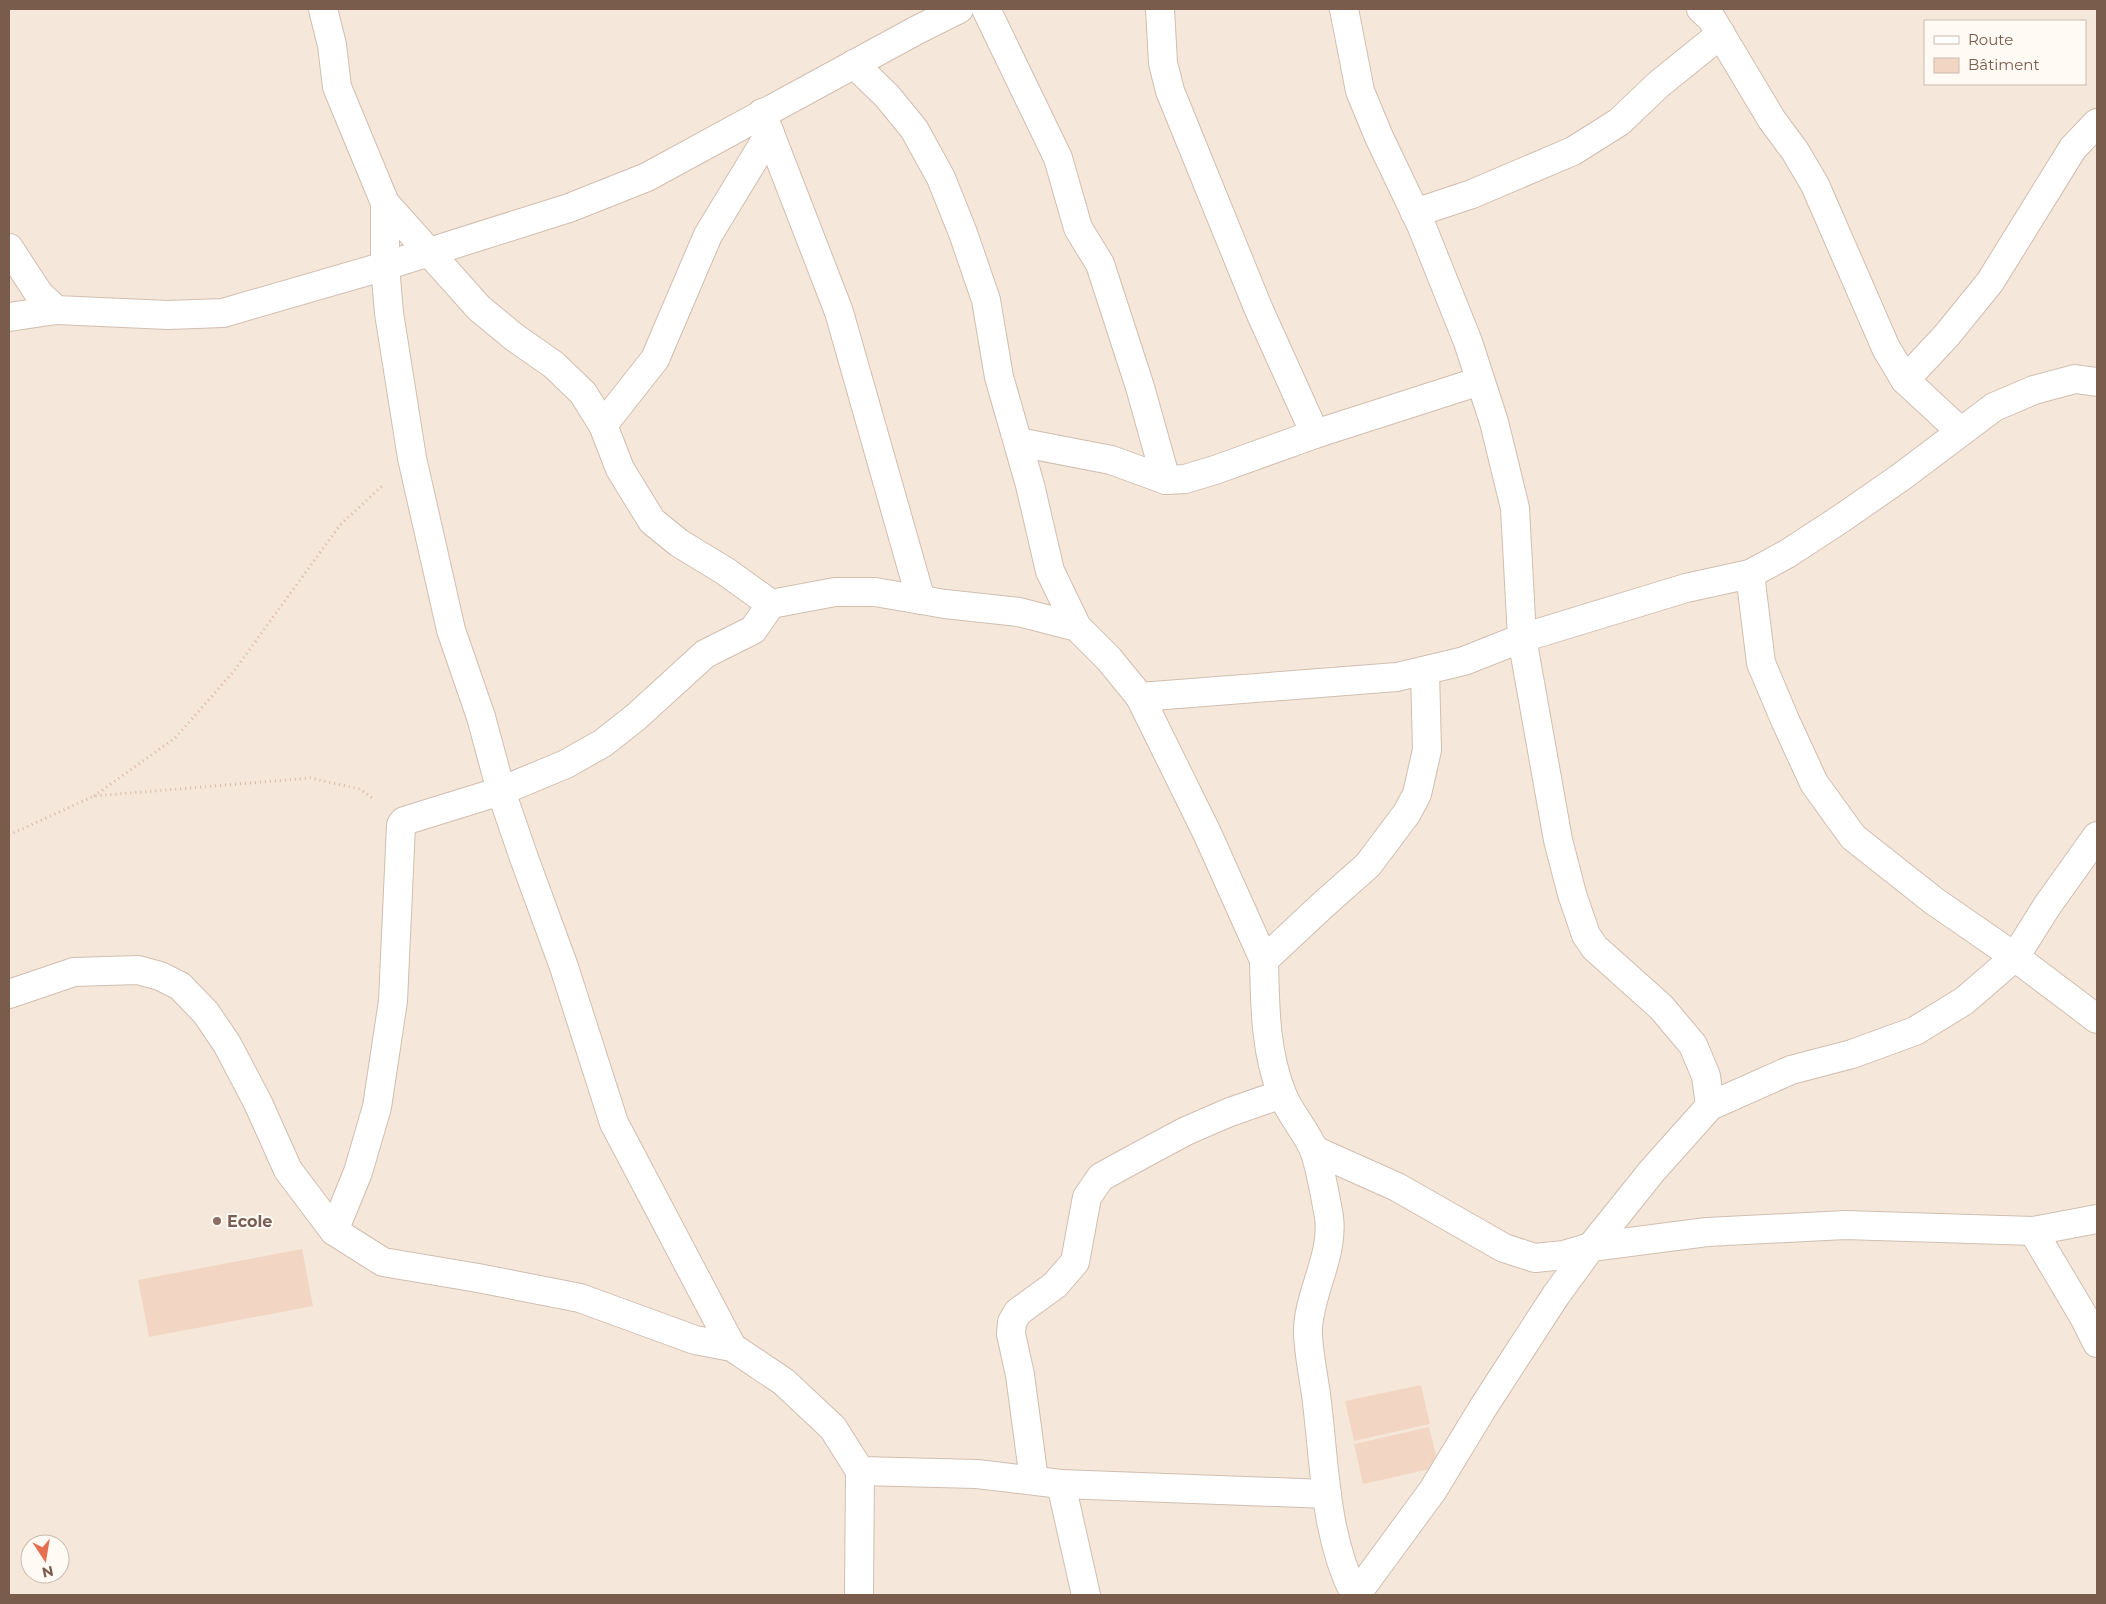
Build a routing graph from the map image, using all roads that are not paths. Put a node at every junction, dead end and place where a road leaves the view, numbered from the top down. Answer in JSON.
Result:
{"nodes":[{"id":1,"x":324,"y":9,"type":"edge"},
{"id":2,"x":959,"y":9,"type":"edge"},
{"id":3,"x":986,"y":9,"type":"edge"},
{"id":4,"x":1160,"y":9,"type":"edge"},
{"id":5,"x":1344,"y":9,"type":"edge"},
{"id":6,"x":1701,"y":9,"type":"edge"},
{"id":7,"x":1721,"y":34,"type":"junction"},
{"id":8,"x":854,"y":64,"type":"junction"},
{"id":9,"x":2097,"y":122,"type":"edge"},
{"id":10,"x":766,"y":123,"type":"junction"},
{"id":11,"x":385,"y":203,"type":"junction"},
{"id":12,"x":1415,"y":213,"type":"junction"},
{"id":13,"x":9,"y":248,"type":"edge"},
{"id":14,"x":429,"y":251,"type":"junction"},
{"id":15,"x":385,"y":266,"type":"junction"},
{"id":16,"x":56,"y":310,"type":"junction"},
{"id":17,"x":9,"y":317,"type":"edge"},
{"id":18,"x":1905,"y":380,"type":"junction"},
{"id":19,"x":1480,"y":381,"type":"junction"},
{"id":20,"x":2097,"y":382,"type":"edge"},
{"id":21,"x":602,"y":425,"type":"junction"},
{"id":22,"x":1960,"y":431,"type":"junction"},
{"id":23,"x":1315,"y":434,"type":"junction"},
{"id":24,"x":1018,"y":442,"type":"junction"},
{"id":25,"x":1166,"y":480,"type":"junction"},
{"id":26,"x":1750,"y":574,"type":"junction"},
{"id":27,"x":921,"y":600,"type":"junction"},
{"id":28,"x":771,"y":604,"type":"junction"},
{"id":29,"x":1077,"y":627,"type":"junction"},
{"id":30,"x":1522,"y":638,"type":"junction"},
{"id":31,"x":1425,"y":671,"type":"junction"},
{"id":32,"x":1140,"y":697,"type":"junction"},
{"id":33,"x":501,"y":791,"type":"junction"},
{"id":34,"x":2097,"y":836,"type":"edge"},
{"id":35,"x":2015,"y":957,"type":"junction"},
{"id":36,"x":1264,"y":960,"type":"junction"},
{"id":37,"x":9,"y":994,"type":"edge"},
{"id":38,"x":2097,"y":1018,"type":"edge"},
{"id":39,"x":1282,"y":1094,"type":"junction"},
{"id":40,"x":1710,"y":1106,"type":"junction"},
{"id":41,"x":1314,"y":1150,"type":"junction"},
{"id":42,"x":2097,"y":1219,"type":"edge"},
{"id":43,"x":334,"y":1231,"type":"junction"},
{"id":44,"x":2033,"y":1231,"type":"junction"},
{"id":45,"x":1591,"y":1247,"type":"junction"},
{"id":46,"x":2097,"y":1343,"type":"edge"},
{"id":47,"x":732,"y":1347,"type":"junction"},
{"id":48,"x":860,"y":1470,"type":"junction"},
{"id":49,"x":1034,"y":1480,"type":"junction"},
{"id":50,"x":1062,"y":1484,"type":"junction"},
{"id":51,"x":1327,"y":1494,"type":"junction"},
{"id":52,"x":859,"y":1595,"type":"edge"},
{"id":53,"x":1086,"y":1595,"type":"edge"},
{"id":54,"x":1356,"y":1595,"type":"edge"}],
"edges":[{"from":1,"to":11,"type":"street"},
{"from":2,"to":8,"type":"street"},
{"from":3,"to":25,"type":"street"},
{"from":4,"to":23,"type":"street"},
{"from":5,"to":12,"type":"street"},
{"from":6,"to":7,"type":"street"},
{"from":7,"to":12,"type":"street"},
{"from":7,"to":18,"type":"street"},
{"from":8,"to":10,"type":"street"},
{"from":8,"to":24,"type":"street"},
{"from":9,"to":18,"type":"street"},
{"from":10,"to":14,"type":"street"},
{"from":10,"to":21,"type":"street"},
{"from":10,"to":27,"type":"street"},
{"from":11,"to":14,"type":"street"},
{"from":11,"to":15,"type":"street"},
{"from":12,"to":19,"type":"street"},
{"from":13,"to":16,"type":"street"},
{"from":14,"to":15,"type":"street"},
{"from":14,"to":21,"type":"street"},
{"from":15,"to":16,"type":"street"},
{"from":15,"to":33,"type":"street"},
{"from":16,"to":17,"type":"street"},
{"from":18,"to":22,"type":"street"},
{"from":19,"to":23,"type":"street"},
{"from":19,"to":30,"type":"street"},
{"from":20,"to":22,"type":"street"},
{"from":21,"to":28,"type":"street"},
{"from":22,"to":26,"type":"street"},
{"from":23,"to":25,"type":"street"},
{"from":24,"to":25,"type":"street"},
{"from":24,"to":29,"type":"street"},
{"from":26,"to":30,"type":"street"},
{"from":26,"to":35,"type":"street"},
{"from":27,"to":28,"type":"street"},
{"from":27,"to":29,"type":"street"},
{"from":28,"to":33,"type":"street"},
{"from":29,"to":32,"type":"street"},
{"from":30,"to":31,"type":"street"},
{"from":30,"to":40,"type":"street"},
{"from":31,"to":32,"type":"street"},
{"from":31,"to":36,"type":"street"},
{"from":32,"to":36,"type":"street"},
{"from":33,"to":43,"type":"street"},
{"from":33,"to":47,"type":"street"},
{"from":34,"to":35,"type":"street"},
{"from":35,"to":38,"type":"street"},
{"from":35,"to":40,"type":"street"},
{"from":36,"to":39,"type":"street"},
{"from":37,"to":43,"type":"street"},
{"from":39,"to":41,"type":"street"},
{"from":39,"to":49,"type":"street"},
{"from":40,"to":45,"type":"street"},
{"from":41,"to":45,"type":"street"},
{"from":41,"to":51,"type":"street"},
{"from":42,"to":44,"type":"street"},
{"from":43,"to":47,"type":"street"},
{"from":44,"to":45,"type":"street"},
{"from":44,"to":46,"type":"street"},
{"from":45,"to":54,"type":"street"},
{"from":47,"to":48,"type":"street"},
{"from":48,"to":49,"type":"street"},
{"from":48,"to":52,"type":"street"},
{"from":49,"to":50,"type":"street"},
{"from":50,"to":51,"type":"street"},
{"from":50,"to":53,"type":"street"},
{"from":51,"to":54,"type":"street"}]}
